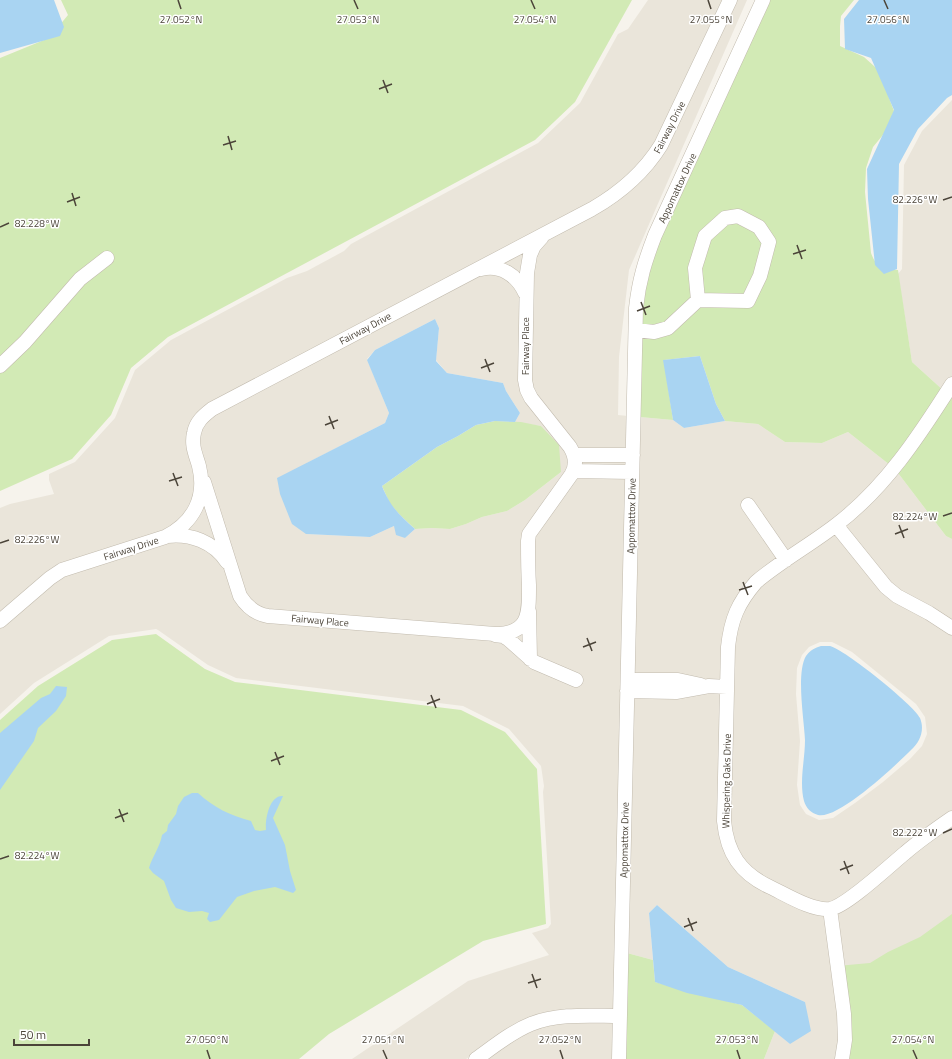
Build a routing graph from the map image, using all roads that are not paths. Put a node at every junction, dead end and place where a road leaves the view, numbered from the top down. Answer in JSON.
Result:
{"nodes":[{"id":1,"x":730,"y":0,"type":"edge"},
{"id":2,"x":762,"y":0,"type":"edge"},
{"id":3,"x":550,"y":231,"type":"junction"},
{"id":4,"x":107,"y":258,"type":"dead end"},
{"id":5,"x":477,"y":270,"type":"junction"},
{"id":6,"x":525,"y":293,"type":"junction"},
{"id":7,"x":698,"y":300,"type":"junction"},
{"id":8,"x":636,"y":330,"type":"junction"},
{"id":9,"x":0,"y":366,"type":"edge"},
{"id":10,"x":952,"y":384,"type":"edge"},
{"id":11,"x":574,"y":455,"type":"junction"},
{"id":12,"x":633,"y":455,"type":"junction"},
{"id":13,"x":199,"y":466,"type":"junction"},
{"id":14,"x":574,"y":471,"type":"junction"},
{"id":15,"x":632,"y":472,"type":"junction"},
{"id":16,"x":748,"y":505,"type":"dead end"},
{"id":17,"x":836,"y":525,"type":"junction"},
{"id":18,"x":165,"y":537,"type":"junction"},
{"id":19,"x":786,"y":560,"type":"junction"},
{"id":20,"x":233,"y":574,"type":"junction"},
{"id":21,"x":529,"y":608,"type":"junction"},
{"id":22,"x":0,"y":621,"type":"edge"},
{"id":23,"x":952,"y":628,"type":"edge"},
{"id":24,"x":495,"y":634,"type":"junction"},
{"id":25,"x":530,"y":659,"type":"junction"},
{"id":26,"x":576,"y":680,"type":"dead end"},
{"id":27,"x":628,"y":685,"type":"junction"},
{"id":28,"x":727,"y":687,"type":"junction"},
{"id":29,"x":952,"y":818,"type":"edge"},
{"id":30,"x":830,"y":908,"type":"junction"},
{"id":31,"x":620,"y":1016,"type":"junction"},
{"id":32,"x":476,"y":1059,"type":"edge"},
{"id":33,"x":619,"y":1059,"type":"edge"},
{"id":34,"x":842,"y":1059,"type":"edge"}],
"edges":[{"from":1,"to":3,"type":"street","name":"Fairway Drive"},
{"from":2,"to":8,"type":"street","name":"Appomattox Drive"},
{"from":3,"to":5,"type":"street","name":"Fairway Drive"},
{"from":3,"to":6,"type":"street","name":"Fairway Place"},
{"from":4,"to":9,"type":"street"},
{"from":5,"to":6,"type":"street"},
{"from":5,"to":13,"type":"street","name":"Fairway Drive"},
{"from":6,"to":11,"type":"street","name":"Fairway Place"},
{"from":7,"to":7,"type":"street"},
{"from":7,"to":8,"type":"street"},
{"from":8,"to":12,"type":"street","name":"Appomattox Drive"},
{"from":10,"to":17,"type":"street","name":"Whispering Oaks Drive"},
{"from":11,"to":12,"type":"street"},
{"from":11,"to":14,"type":"street"},
{"from":12,"to":15,"type":"street","name":"Appomattox Drive"},
{"from":13,"to":18,"type":"street","name":"Fairway Drive"},
{"from":13,"to":20,"type":"street","name":"Fairway Place"},
{"from":14,"to":15,"type":"street"},
{"from":14,"to":21,"type":"street","name":"Fairway Place"},
{"from":15,"to":27,"type":"street","name":"Appomattox Drive"},
{"from":16,"to":19,"type":"street"},
{"from":17,"to":19,"type":"street","name":"Whispering Oaks Drive"},
{"from":17,"to":23,"type":"street"},
{"from":18,"to":20,"type":"street"},
{"from":18,"to":22,"type":"street","name":"Fairway Drive"},
{"from":19,"to":28,"type":"street","name":"Whispering Oaks Drive"},
{"from":20,"to":24,"type":"street","name":"Fairway Place"},
{"from":21,"to":24,"type":"street","name":"Fairway Place"},
{"from":21,"to":25,"type":"street","name":"Fairway Place"},
{"from":24,"to":25,"type":"street"},
{"from":25,"to":26,"type":"street"},
{"from":27,"to":28,"type":"street"},
{"from":27,"to":31,"type":"street","name":"Appomattox Drive"},
{"from":28,"to":30,"type":"street","name":"Whispering Oaks Drive"},
{"from":29,"to":30,"type":"street"},
{"from":30,"to":34,"type":"street"},
{"from":31,"to":32,"type":"street"},
{"from":31,"to":33,"type":"street","name":"Appomattox Drive"}]}
